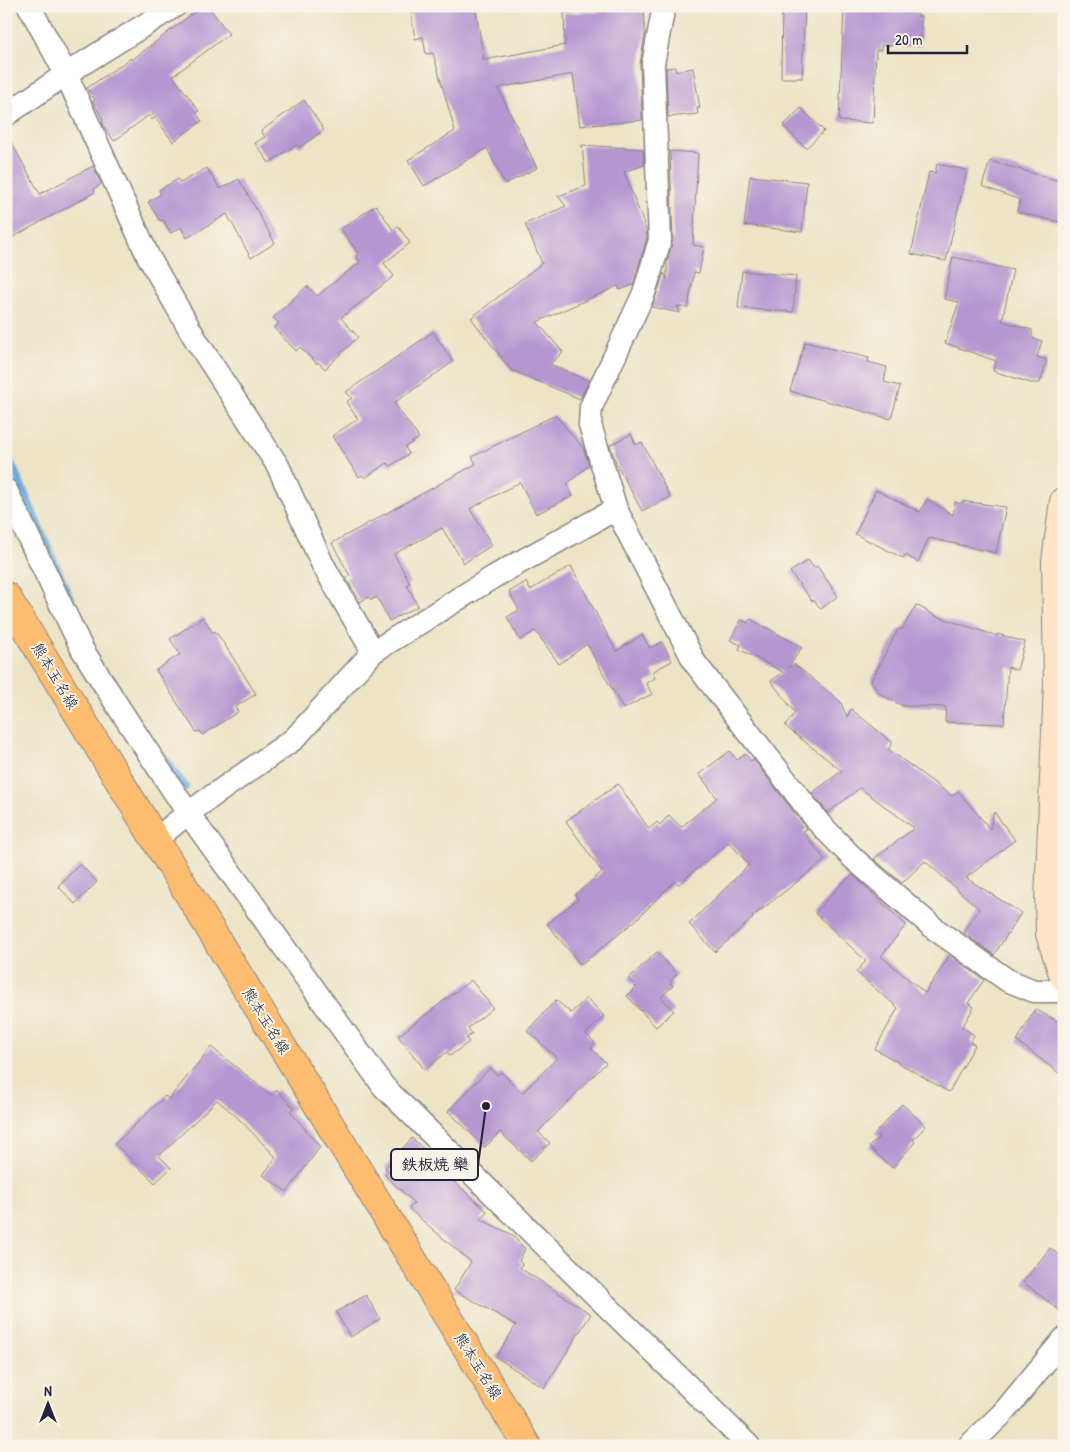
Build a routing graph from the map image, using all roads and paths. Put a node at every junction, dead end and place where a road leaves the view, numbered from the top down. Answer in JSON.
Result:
{"nodes":[{"id":1,"x":28,"y":6,"type":"edge"},
{"id":2,"x":175,"y":6,"type":"edge"},
{"id":3,"x":664,"y":6,"type":"edge"},
{"id":4,"x":66,"y":74,"type":"junction"},
{"id":5,"x":6,"y":115,"type":"edge"},
{"id":6,"x":6,"y":490,"type":"edge"},
{"id":7,"x":1064,"y":502,"type":"edge"},
{"id":8,"x":616,"y":509,"type":"junction"},
{"id":9,"x":6,"y":596,"type":"edge"},
{"id":10,"x":373,"y":652,"type":"junction"},
{"id":11,"x":1061,"y":684,"type":"edge"},
{"id":12,"x":190,"y":812,"type":"junction"},
{"id":13,"x":155,"y":840,"type":"junction"},
{"id":14,"x":1064,"y":977,"type":"edge"},
{"id":15,"x":1064,"y":991,"type":"edge"},
{"id":16,"x":1064,"y":1340,"type":"edge"},
{"id":17,"x":527,"y":1446,"type":"edge"},
{"id":18,"x":749,"y":1446,"type":"edge"},
{"id":19,"x":969,"y":1446,"type":"edge"}],
"edges":[{"from":1,"to":4,"type":"street"},
{"from":2,"to":4,"type":"street"},
{"from":3,"to":8,"type":"street"},
{"from":4,"to":5,"type":"street"},
{"from":4,"to":10,"type":"street"},
{"from":6,"to":12,"type":"street"},
{"from":7,"to":11,"type":"main road"},
{"from":8,"to":10,"type":"street"},
{"from":8,"to":15,"type":"street"},
{"from":9,"to":13,"type":"main road","name":"熊本玉名線"},
{"from":10,"to":12,"type":"street"},
{"from":11,"to":14,"type":"main road"},
{"from":12,"to":13,"type":"street"},
{"from":12,"to":18,"type":"street"},
{"from":13,"to":17,"type":"main road","name":"熊本玉名線"},
{"from":16,"to":19,"type":"street"}]}
